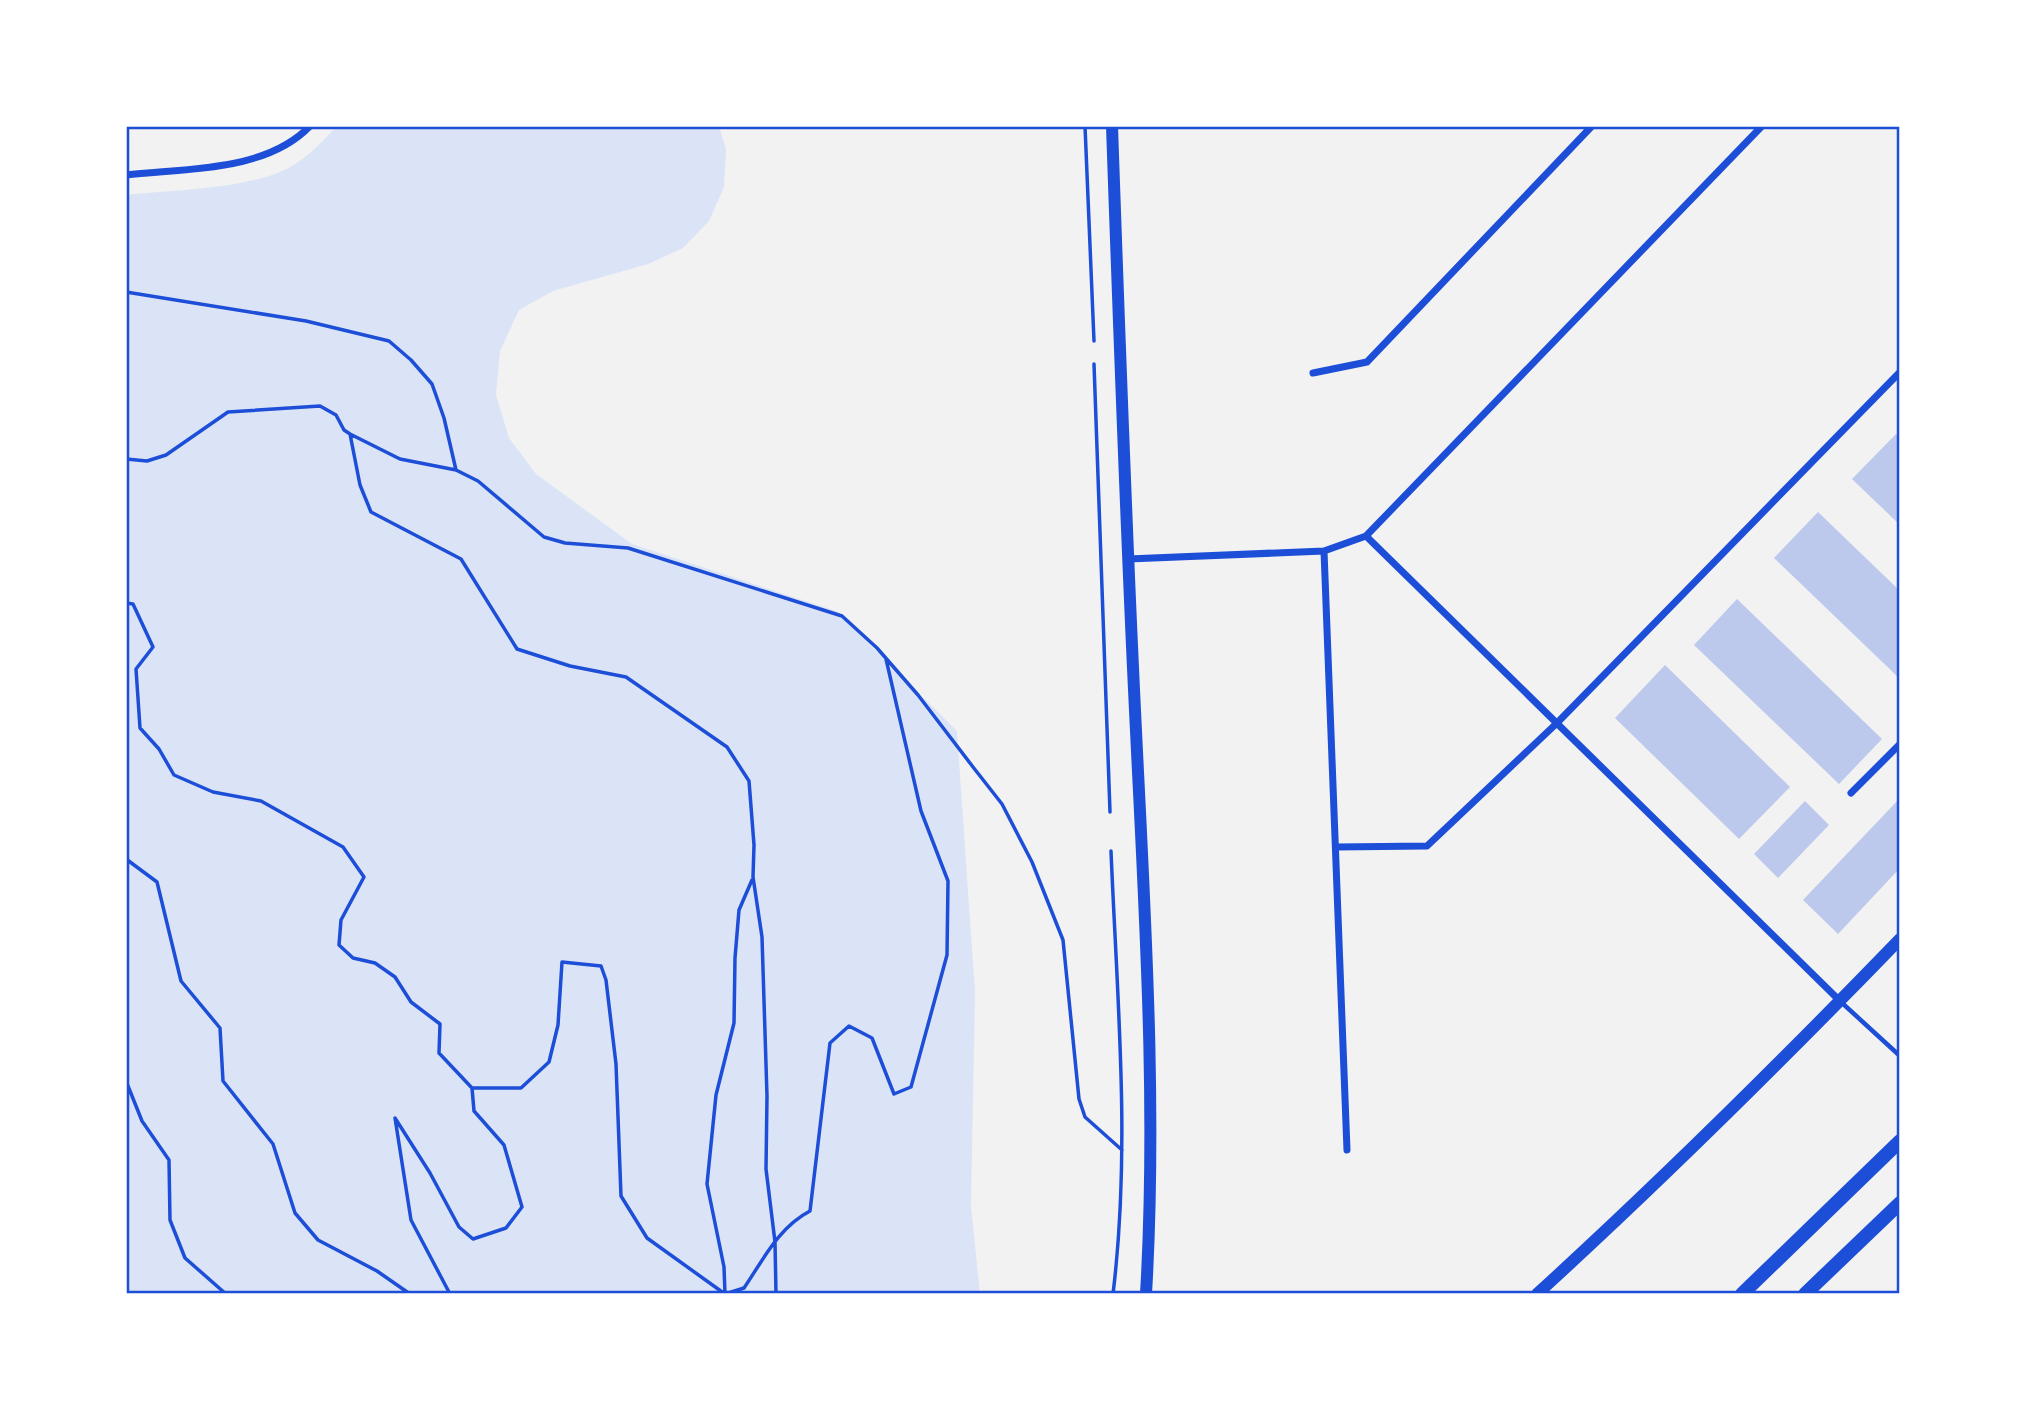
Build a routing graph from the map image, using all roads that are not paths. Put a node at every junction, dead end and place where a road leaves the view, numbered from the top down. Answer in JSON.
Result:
{"nodes":[{"id":1,"x":310,"y":126,"type":"edge"},
{"id":2,"x":1112,"y":126,"type":"edge"},
{"id":3,"x":1592,"y":126,"type":"edge"},
{"id":4,"x":1762,"y":126,"type":"edge"},
{"id":5,"x":126,"y":175,"type":"edge"},
{"id":6,"x":1900,"y":372,"type":"edge"},
{"id":7,"x":1313,"y":373,"type":"dead end"},
{"id":8,"x":1366,"y":536,"type":"junction"},
{"id":9,"x":1324,"y":551,"type":"junction"},
{"id":10,"x":1128,"y":559,"type":"junction"},
{"id":11,"x":1557,"y":723,"type":"junction"},
{"id":12,"x":1900,"y":744,"type":"edge"},
{"id":13,"x":1851,"y":793,"type":"dead end"},
{"id":14,"x":1336,"y":847,"type":"junction"},
{"id":15,"x":1900,"y":939,"type":"edge"},
{"id":16,"x":1840,"y":1001,"type":"junction"},
{"id":17,"x":1900,"y":1056,"type":"edge"},
{"id":18,"x":1900,"y":1141,"type":"edge"},
{"id":19,"x":1347,"y":1150,"type":"dead end"},
{"id":20,"x":1900,"y":1203,"type":"edge"},
{"id":21,"x":1146,"y":1294,"type":"edge"},
{"id":22,"x":1537,"y":1294,"type":"edge"},
{"id":23,"x":1742,"y":1294,"type":"edge"},
{"id":24,"x":1805,"y":1294,"type":"edge"}],
"edges":[{"from":1,"to":5,"type":"street"},
{"from":2,"to":10,"type":"main road"},
{"from":3,"to":7,"type":"street"},
{"from":4,"to":8,"type":"street"},
{"from":6,"to":11,"type":"street"},
{"from":8,"to":9,"type":"street"},
{"from":8,"to":11,"type":"street"},
{"from":9,"to":10,"type":"street"},
{"from":9,"to":14,"type":"street"},
{"from":10,"to":21,"type":"main road"},
{"from":11,"to":14,"type":"street"},
{"from":11,"to":16,"type":"street"},
{"from":12,"to":13,"type":"street"},
{"from":14,"to":19,"type":"street"},
{"from":15,"to":16,"type":"main road"},
{"from":16,"to":17,"type":"lane"},
{"from":16,"to":22,"type":"main road"},
{"from":18,"to":23,"type":"highway"},
{"from":20,"to":24,"type":"highway"}]}
